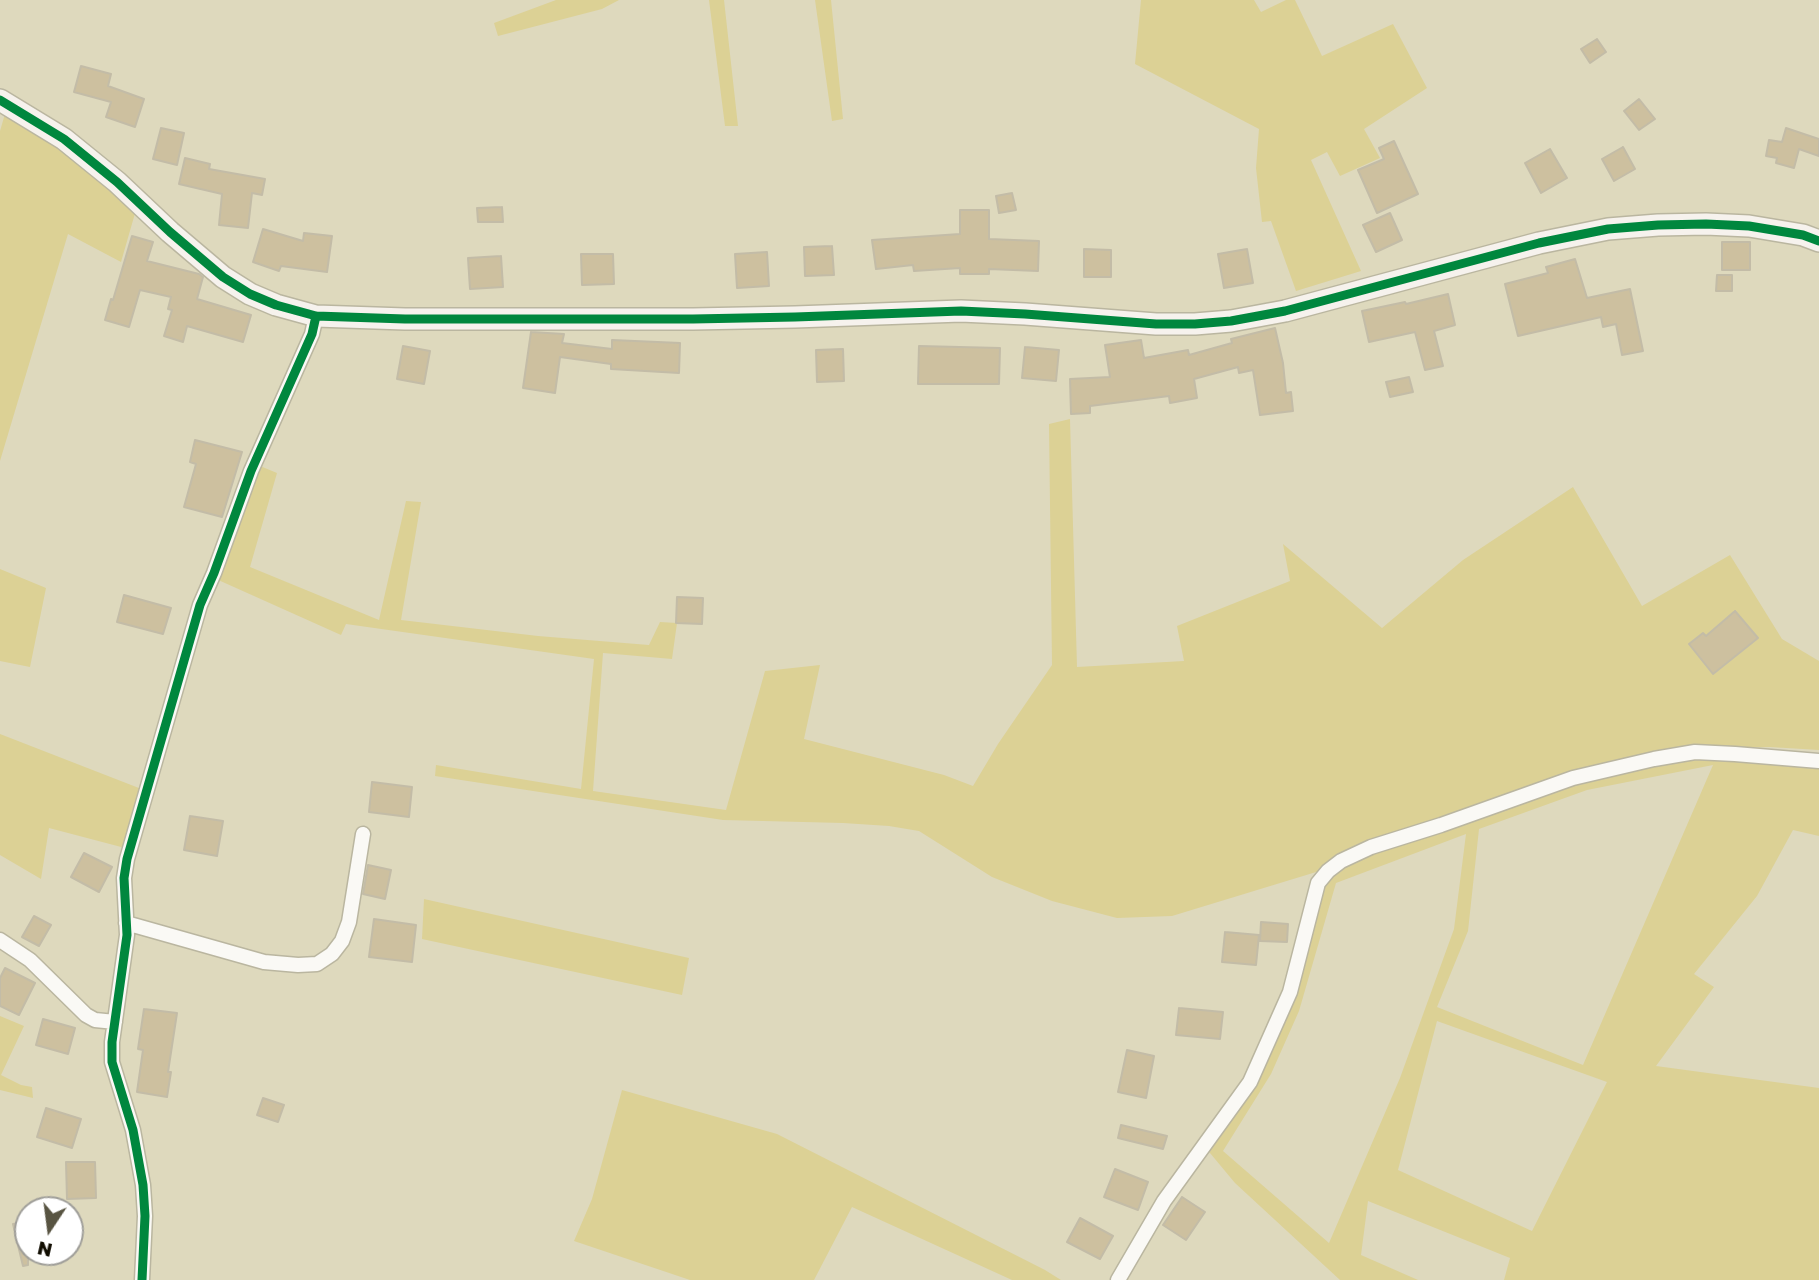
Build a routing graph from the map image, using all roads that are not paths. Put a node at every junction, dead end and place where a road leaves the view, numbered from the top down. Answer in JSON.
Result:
{"nodes":[{"id":1,"x":0,"y":100,"type":"edge"},
{"id":2,"x":1819,"y":241,"type":"edge"},
{"id":3,"x":316,"y":316,"type":"junction"},
{"id":4,"x":1819,"y":761,"type":"edge"},
{"id":5,"x":363,"y":834,"type":"dead end"},
{"id":6,"x":126,"y":923,"type":"junction"},
{"id":7,"x":0,"y":940,"type":"edge"},
{"id":8,"x":115,"y":1022,"type":"junction"},
{"id":9,"x":142,"y":1280,"type":"edge"},
{"id":10,"x":1118,"y":1280,"type":"edge"}],
"edges":[{"from":1,"to":3,"type":"street"},
{"from":2,"to":3,"type":"street"},
{"from":3,"to":6,"type":"street"},
{"from":4,"to":10,"type":"street"},
{"from":5,"to":6,"type":"street"},
{"from":6,"to":8,"type":"street"},
{"from":7,"to":8,"type":"street"},
{"from":8,"to":9,"type":"street"}]}
